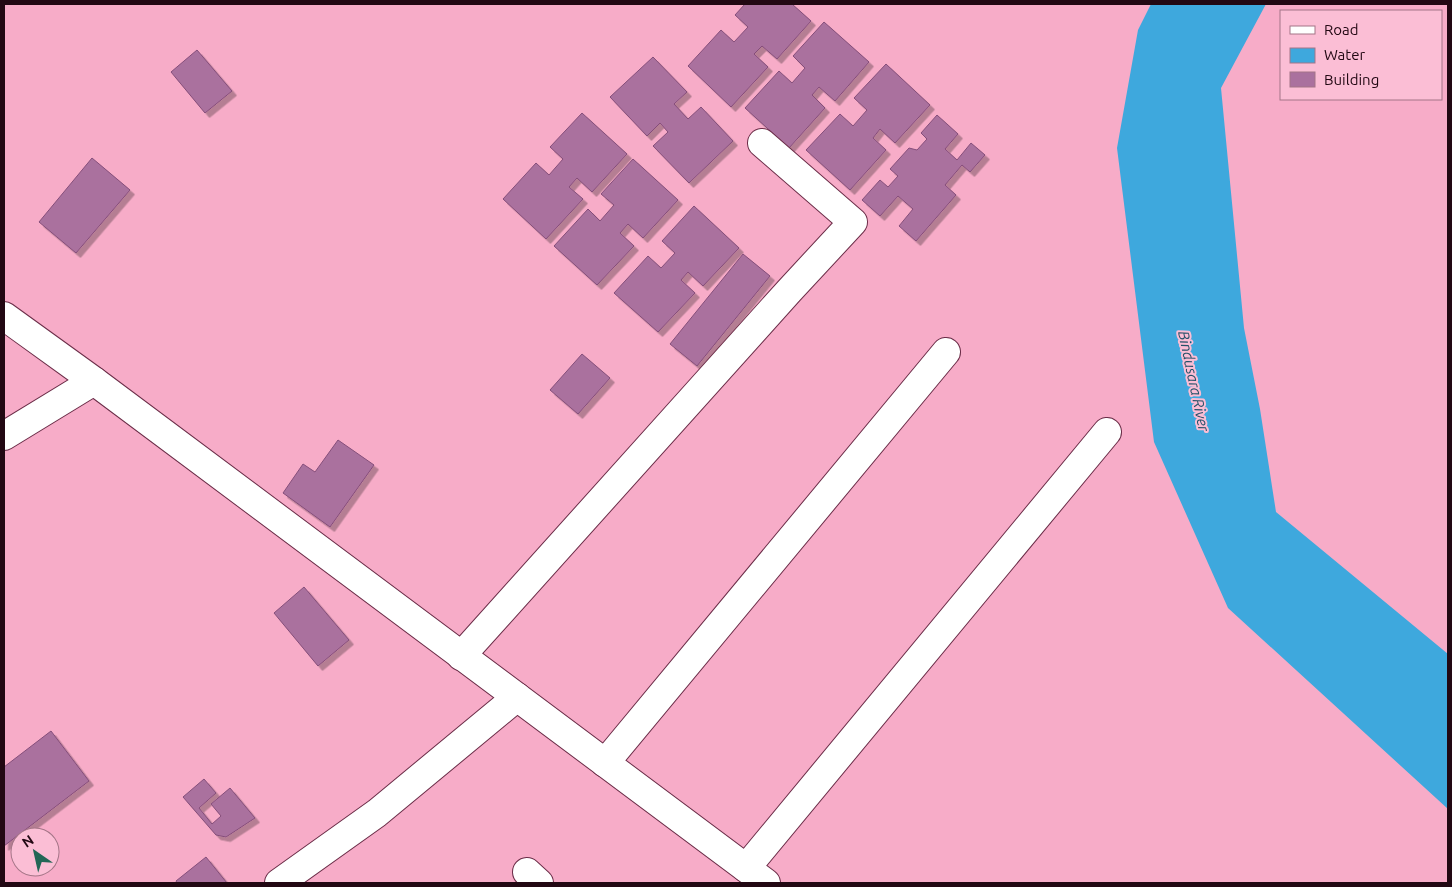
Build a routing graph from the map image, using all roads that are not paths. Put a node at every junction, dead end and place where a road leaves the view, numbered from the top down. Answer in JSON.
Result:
{"nodes":[{"id":1,"x":762,"y":144,"type":"dead end"},
{"id":2,"x":4,"y":316,"type":"edge"},
{"id":3,"x":946,"y":352,"type":"dead end"},
{"id":4,"x":94,"y":381,"type":"junction"},
{"id":5,"x":1107,"y":432,"type":"dead end"},
{"id":6,"x":4,"y":436,"type":"edge"},
{"id":7,"x":461,"y":656,"type":"junction"},
{"id":8,"x":517,"y":697,"type":"junction"},
{"id":9,"x":605,"y":763,"type":"junction"},
{"id":10,"x":756,"y":876,"type":"edge"},
{"id":11,"x":279,"y":883,"type":"edge"}],
"edges":[{"from":1,"to":7,"type":"street"},
{"from":2,"to":4,"type":"street"},
{"from":3,"to":9,"type":"street"},
{"from":4,"to":6,"type":"street"},
{"from":4,"to":7,"type":"street"},
{"from":5,"to":10,"type":"street"},
{"from":7,"to":8,"type":"street"},
{"from":8,"to":9,"type":"street"},
{"from":8,"to":11,"type":"street"},
{"from":9,"to":10,"type":"street"}]}
